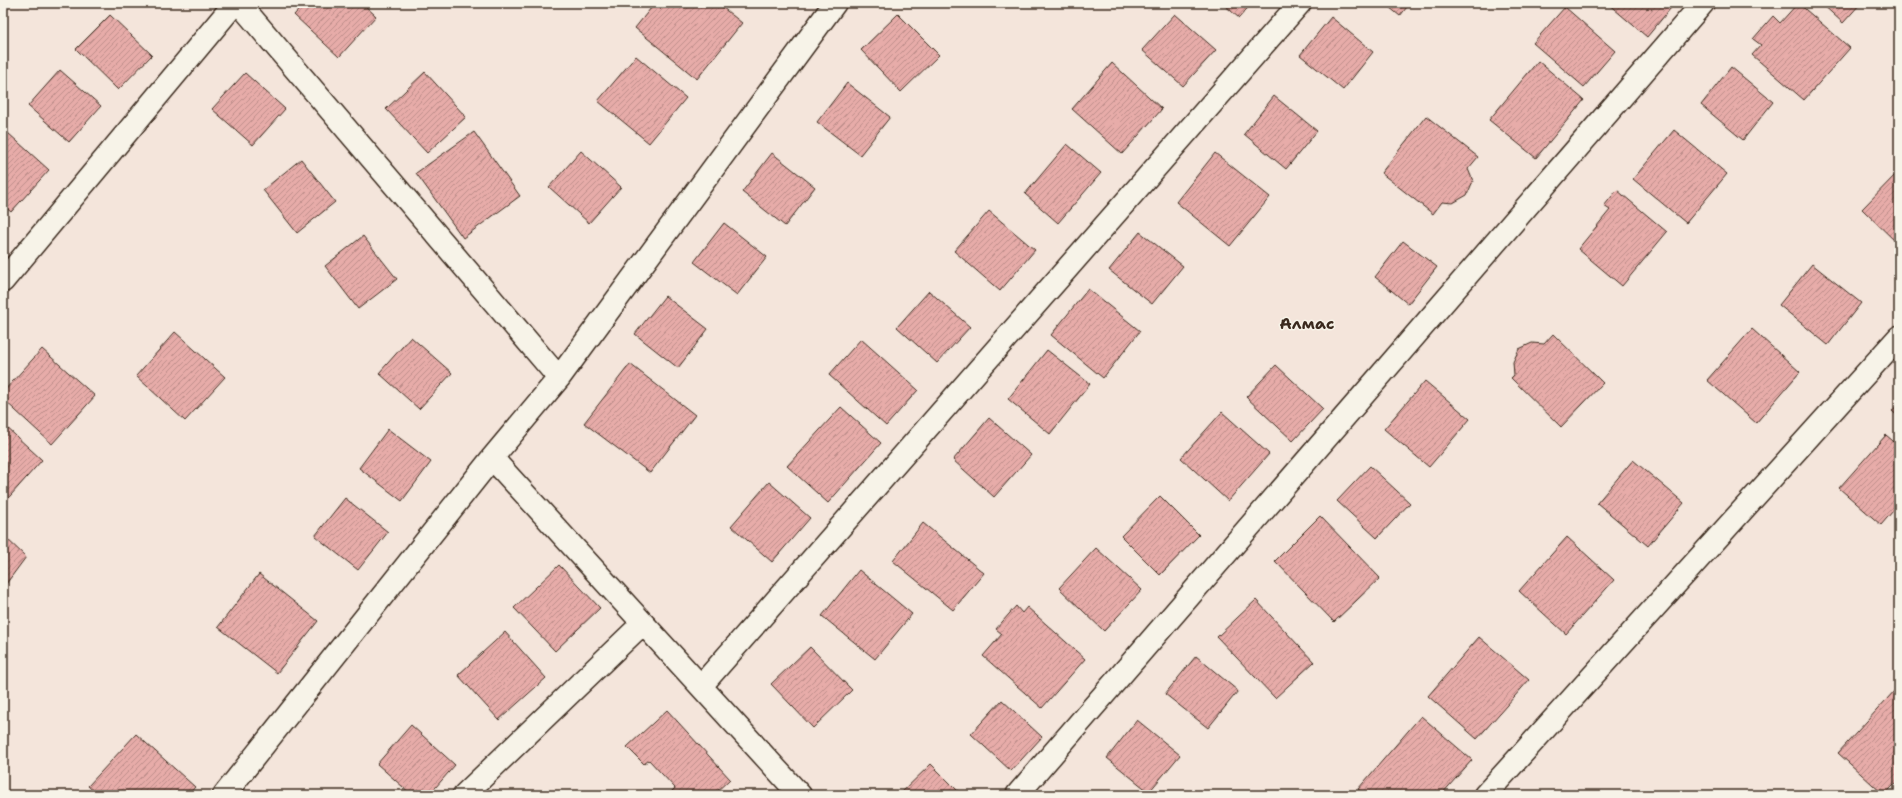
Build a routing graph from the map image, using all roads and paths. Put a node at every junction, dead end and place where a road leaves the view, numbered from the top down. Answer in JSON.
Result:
{"nodes":[{"id":1,"x":235,"y":3,"type":"edge"},
{"id":2,"x":239,"y":3,"type":"edge"},
{"id":3,"x":835,"y":3,"type":"edge"},
{"id":4,"x":1300,"y":3,"type":"edge"},
{"id":5,"x":1703,"y":3,"type":"edge"},
{"id":6,"x":3,"y":281,"type":"edge"},
{"id":7,"x":1899,"y":337,"type":"edge"},
{"id":8,"x":559,"y":378,"type":"junction"},
{"id":9,"x":492,"y":458,"type":"junction"},
{"id":10,"x":643,"y":623,"type":"junction"},
{"id":11,"x":701,"y":686,"type":"junction"},
{"id":12,"x":224,"y":795,"type":"edge"},
{"id":13,"x":464,"y":795,"type":"edge"},
{"id":14,"x":800,"y":795,"type":"edge"},
{"id":15,"x":1017,"y":795,"type":"edge"},
{"id":16,"x":1485,"y":795,"type":"edge"}],
"edges":[{"from":1,"to":6,"type":"street"},
{"from":2,"to":8,"type":"street"},
{"from":3,"to":8,"type":"street"},
{"from":4,"to":11,"type":"street"},
{"from":5,"to":15,"type":"street"},
{"from":7,"to":16,"type":"street"},
{"from":8,"to":9,"type":"street"},
{"from":9,"to":10,"type":"street"},
{"from":9,"to":12,"type":"street"},
{"from":10,"to":11,"type":"street"},
{"from":10,"to":13,"type":"street"},
{"from":11,"to":14,"type":"street"}]}
